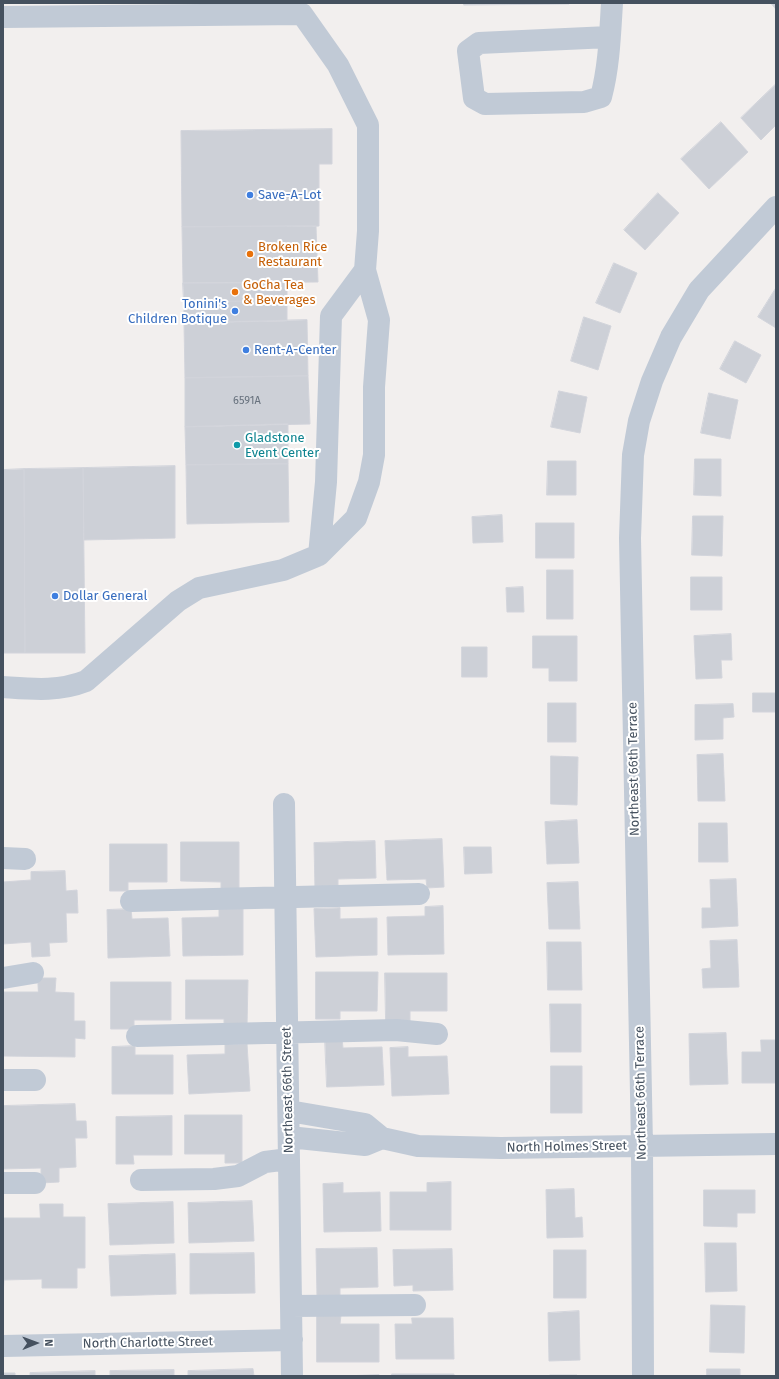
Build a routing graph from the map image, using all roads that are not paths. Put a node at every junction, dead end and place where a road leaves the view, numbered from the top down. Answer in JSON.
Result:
{"nodes":[{"id":1,"x":612,"y":3,"type":"edge"},
{"id":2,"x":100,"y":9,"type":"edge"},
{"id":3,"x":161,"y":9,"type":"edge"},
{"id":4,"x":3,"y":17,"type":"edge"},
{"id":5,"x":609,"y":37,"type":"junction"},
{"id":6,"x":776,"y":207,"type":"edge"},
{"id":7,"x":365,"y":270,"type":"junction"},
{"id":8,"x":319,"y":555,"type":"junction"},
{"id":9,"x":3,"y":687,"type":"edge"},
{"id":10,"x":284,"y":804,"type":"dead end"},
{"id":11,"x":3,"y":858,"type":"edge"},
{"id":12,"x":26,"y":859,"type":"dead end"},
{"id":13,"x":419,"y":894,"type":"dead end"},
{"id":14,"x":286,"y":897,"type":"junction"},
{"id":15,"x":131,"y":901,"type":"dead end"},
{"id":16,"x":33,"y":973,"type":"dead end"},
{"id":17,"x":3,"y":978,"type":"edge"},
{"id":18,"x":288,"y":1033,"type":"junction"},
{"id":19,"x":437,"y":1034,"type":"dead end"},
{"id":20,"x":137,"y":1036,"type":"dead end"},
{"id":21,"x":3,"y":1080,"type":"edge"},
{"id":22,"x":35,"y":1080,"type":"dead end"},
{"id":23,"x":289,"y":1111,"type":"junction"},
{"id":24,"x":289,"y":1137,"type":"junction"},
{"id":25,"x":382,"y":1138,"type":"junction"},
{"id":26,"x":776,"y":1144,"type":"edge"},
{"id":27,"x":642,"y":1145,"type":"junction"},
{"id":28,"x":289,"y":1159,"type":"junction"},
{"id":29,"x":141,"y":1180,"type":"dead end"},
{"id":30,"x":3,"y":1183,"type":"edge"},
{"id":31,"x":35,"y":1183,"type":"dead end"},
{"id":32,"x":292,"y":1306,"type":"junction"},
{"id":33,"x":415,"y":1306,"type":"dead end"},
{"id":34,"x":292,"y":1340,"type":"junction"},
{"id":35,"x":3,"y":1346,"type":"edge"},
{"id":36,"x":292,"y":1376,"type":"edge"},
{"id":37,"x":643,"y":1376,"type":"edge"}],
"edges":[{"from":1,"to":5,"type":"street"},
{"from":2,"to":3,"type":"street"},
{"from":2,"to":4,"type":"street"},
{"from":3,"to":7,"type":"street"},
{"from":5,"to":5,"type":"street"},
{"from":6,"to":27,"type":"street","name":"Northeast 66th Terrace"},
{"from":7,"to":8,"type":"street"},
{"from":7,"to":8,"type":"street"},
{"from":8,"to":9,"type":"street"},
{"from":10,"to":14,"type":"street","name":"Northeast 66th Street"},
{"from":11,"to":12,"type":"street"},
{"from":13,"to":14,"type":"street"},
{"from":14,"to":15,"type":"street"},
{"from":14,"to":18,"type":"street","name":"Northeast 66th Street"},
{"from":16,"to":17,"type":"street"},
{"from":18,"to":19,"type":"street"},
{"from":18,"to":20,"type":"street"},
{"from":18,"to":23,"type":"street","name":"Northeast 66th Street"},
{"from":21,"to":22,"type":"street"},
{"from":23,"to":24,"type":"street","name":"Northeast 66th Street"},
{"from":23,"to":25,"type":"street","name":"North Holmes Street"},
{"from":24,"to":25,"type":"street"},
{"from":24,"to":28,"type":"street","name":"Northeast 66th Street"},
{"from":25,"to":27,"type":"street","name":"North Holmes Street"},
{"from":26,"to":27,"type":"street","name":"North Holmes Street"},
{"from":27,"to":37,"type":"street","name":"Northeast 66th Terrace"},
{"from":28,"to":29,"type":"street"},
{"from":28,"to":32,"type":"street","name":"Northeast 66th Street"},
{"from":30,"to":31,"type":"street"},
{"from":32,"to":33,"type":"street"},
{"from":32,"to":34,"type":"street","name":"Northeast 66th Street"},
{"from":34,"to":35,"type":"street","name":"North Charlotte Street"},
{"from":34,"to":36,"type":"street","name":"Northeast 66th Street"}]}
